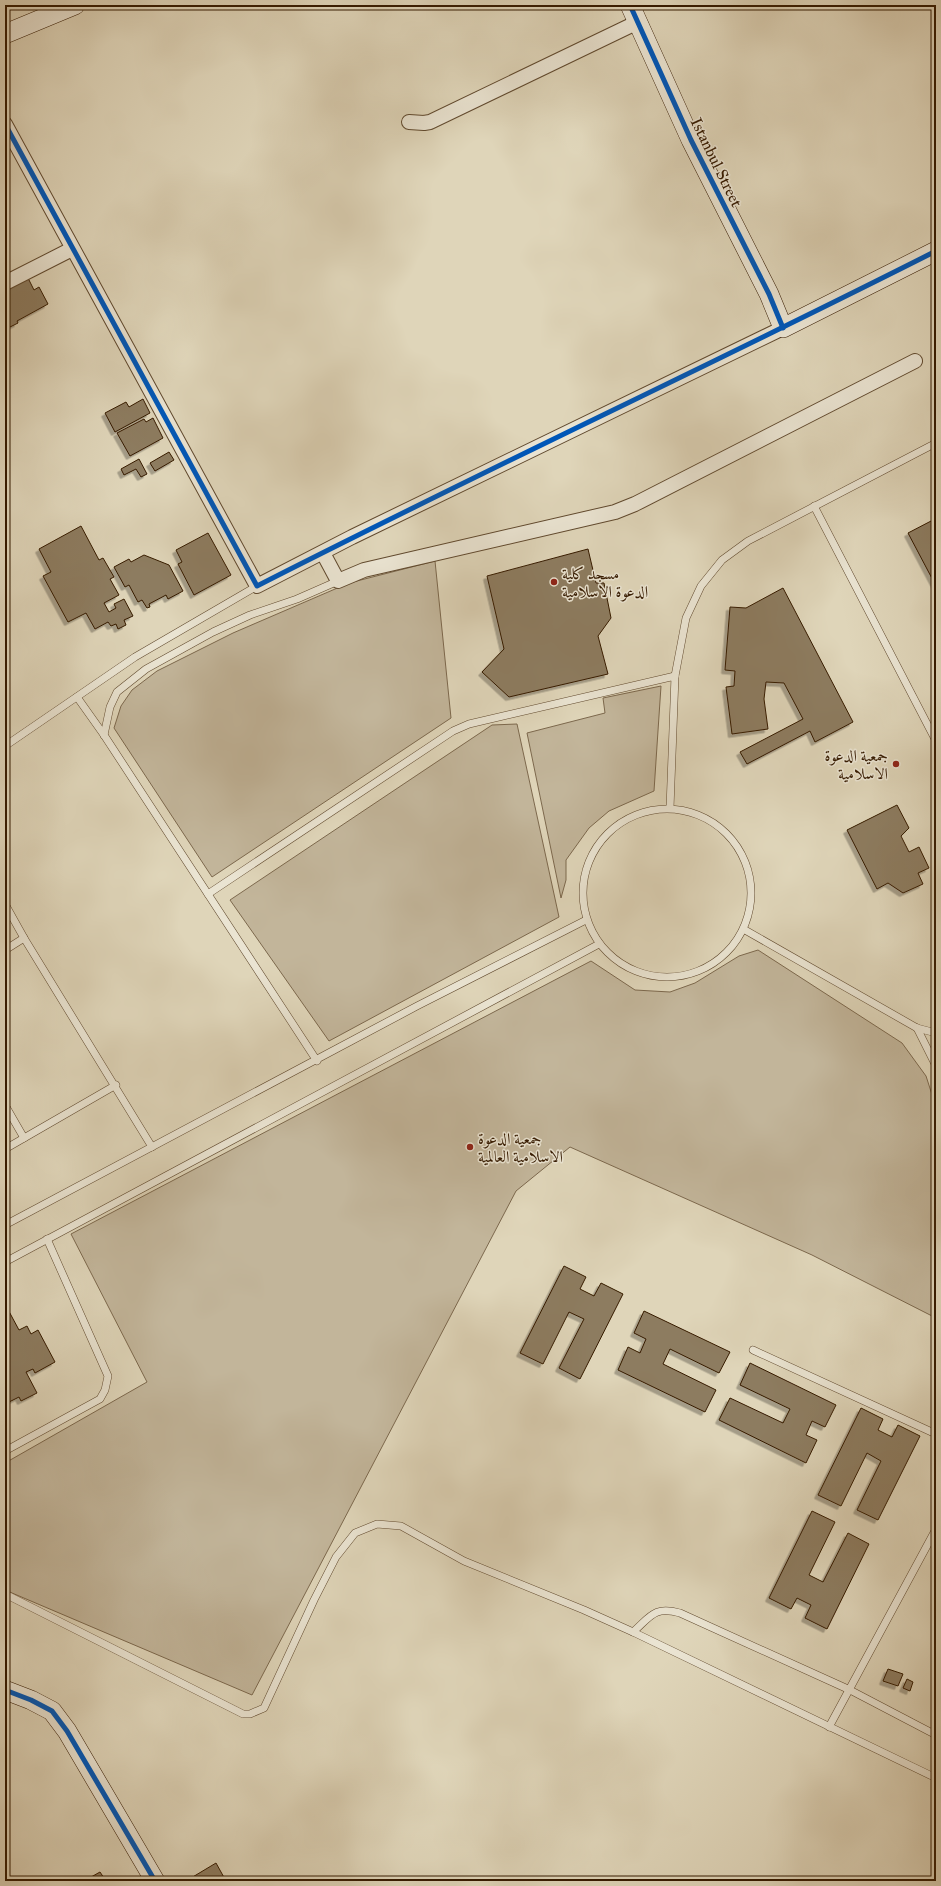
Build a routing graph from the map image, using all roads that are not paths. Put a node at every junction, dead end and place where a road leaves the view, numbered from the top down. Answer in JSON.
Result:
{"nodes":[{"id":1,"x":75,"y":5,"type":"edge"},
{"id":2,"x":630,"y":5,"type":"edge"},
{"id":3,"x":638,"y":22,"type":"junction"},
{"id":4,"x":5,"y":34,"type":"edge"},
{"id":5,"x":409,"y":122,"type":"dead end"},
{"id":6,"x":5,"y":124,"type":"edge"},
{"id":7,"x":72,"y":249,"type":"junction"},
{"id":8,"x":936,"y":251,"type":"edge"},
{"id":9,"x":5,"y":282,"type":"edge"},
{"id":10,"x":783,"y":328,"type":"junction"},
{"id":11,"x":915,"y":361,"type":"dead end"},
{"id":12,"x":936,"y":444,"type":"edge"},
{"id":13,"x":814,"y":506,"type":"junction"},
{"id":14,"x":323,"y":553,"type":"junction"},
{"id":15,"x":338,"y":581,"type":"junction"},
{"id":16,"x":258,"y":586,"type":"junction"},
{"id":17,"x":675,"y":676,"type":"junction"},
{"id":18,"x":77,"y":696,"type":"junction"},
{"id":19,"x":104,"y":734,"type":"junction"},
{"id":20,"x":936,"y":741,"type":"edge"},
{"id":21,"x":5,"y":746,"type":"edge"},
{"id":22,"x":670,"y":808,"type":"junction"},
{"id":23,"x":208,"y":894,"type":"junction"},
{"id":24,"x":5,"y":904,"type":"edge"},
{"id":25,"x":586,"y":920,"type":"junction"},
{"id":26,"x":745,"y":930,"type":"junction"},
{"id":27,"x":24,"y":938,"type":"junction"},
{"id":28,"x":599,"y":944,"type":"junction"},
{"id":29,"x":5,"y":950,"type":"edge"},
{"id":30,"x":917,"y":1028,"type":"junction"},
{"id":31,"x":936,"y":1033,"type":"edge"},
{"id":32,"x":317,"y":1061,"type":"junction"},
{"id":33,"x":936,"y":1066,"type":"edge"},
{"id":34,"x":116,"y":1086,"type":"junction"},
{"id":35,"x":5,"y":1105,"type":"edge"},
{"id":36,"x":24,"y":1138,"type":"junction"},
{"id":37,"x":152,"y":1147,"type":"junction"},
{"id":38,"x":5,"y":1149,"type":"edge"},
{"id":39,"x":7,"y":1222,"type":"edge"},
{"id":40,"x":47,"y":1239,"type":"junction"},
{"id":41,"x":5,"y":1262,"type":"edge"},
{"id":42,"x":753,"y":1350,"type":"dead end"},
{"id":43,"x":936,"y":1434,"type":"edge"},
{"id":44,"x":5,"y":1451,"type":"edge"},
{"id":45,"x":936,"y":1529,"type":"edge"},
{"id":46,"x":5,"y":1594,"type":"edge"},
{"id":47,"x":633,"y":1632,"type":"junction"},
{"id":48,"x":850,"y":1690,"type":"junction"},
{"id":49,"x":8,"y":1695,"type":"edge"},
{"id":50,"x":829,"y":1727,"type":"junction"},
{"id":51,"x":936,"y":1735,"type":"edge"},
{"id":52,"x":936,"y":1778,"type":"edge"},
{"id":53,"x":155,"y":1881,"type":"edge"}],
"edges":[{"from":1,"to":4,"type":"street"},
{"from":2,"to":3,"type":"street","name":"Istanbul Street"},
{"from":3,"to":5,"type":"street"},
{"from":3,"to":10,"type":"street","name":"Istanbul Street"},
{"from":6,"to":7,"type":"street"},
{"from":7,"to":9,"type":"street"},
{"from":7,"to":16,"type":"street"},
{"from":8,"to":10,"type":"street"},
{"from":10,"to":14,"type":"street"},
{"from":11,"to":15,"type":"street"},
{"from":12,"to":13,"type":"lane"},
{"from":13,"to":17,"type":"lane"},
{"from":13,"to":20,"type":"lane"},
{"from":14,"to":15,"type":"street"},
{"from":14,"to":16,"type":"street"},
{"from":15,"to":19,"type":"lane"},
{"from":16,"to":18,"type":"lane"},
{"from":17,"to":22,"type":"lane"},
{"from":17,"to":23,"type":"lane"},
{"from":18,"to":19,"type":"lane"},
{"from":18,"to":21,"type":"lane"},
{"from":19,"to":23,"type":"lane"},
{"from":22,"to":25,"type":"lane"},
{"from":22,"to":26,"type":"lane"},
{"from":23,"to":32,"type":"lane"},
{"from":24,"to":27,"type":"lane"},
{"from":25,"to":28,"type":"lane"},
{"from":25,"to":32,"type":"lane"},
{"from":26,"to":28,"type":"lane"},
{"from":26,"to":30,"type":"lane"},
{"from":27,"to":29,"type":"lane"},
{"from":27,"to":34,"type":"lane"},
{"from":28,"to":40,"type":"lane"},
{"from":30,"to":31,"type":"lane"},
{"from":30,"to":33,"type":"lane"},
{"from":32,"to":37,"type":"lane"},
{"from":34,"to":36,"type":"lane"},
{"from":34,"to":37,"type":"lane"},
{"from":35,"to":36,"type":"lane"},
{"from":36,"to":38,"type":"lane"},
{"from":37,"to":39,"type":"lane"},
{"from":40,"to":41,"type":"lane"},
{"from":40,"to":44,"type":"lane"},
{"from":42,"to":43,"type":"lane"},
{"from":45,"to":48,"type":"lane"},
{"from":46,"to":47,"type":"lane"},
{"from":47,"to":48,"type":"lane"},
{"from":47,"to":50,"type":"lane"},
{"from":48,"to":50,"type":"lane"},
{"from":48,"to":51,"type":"lane"},
{"from":49,"to":53,"type":"street"},
{"from":50,"to":52,"type":"lane"}]}
